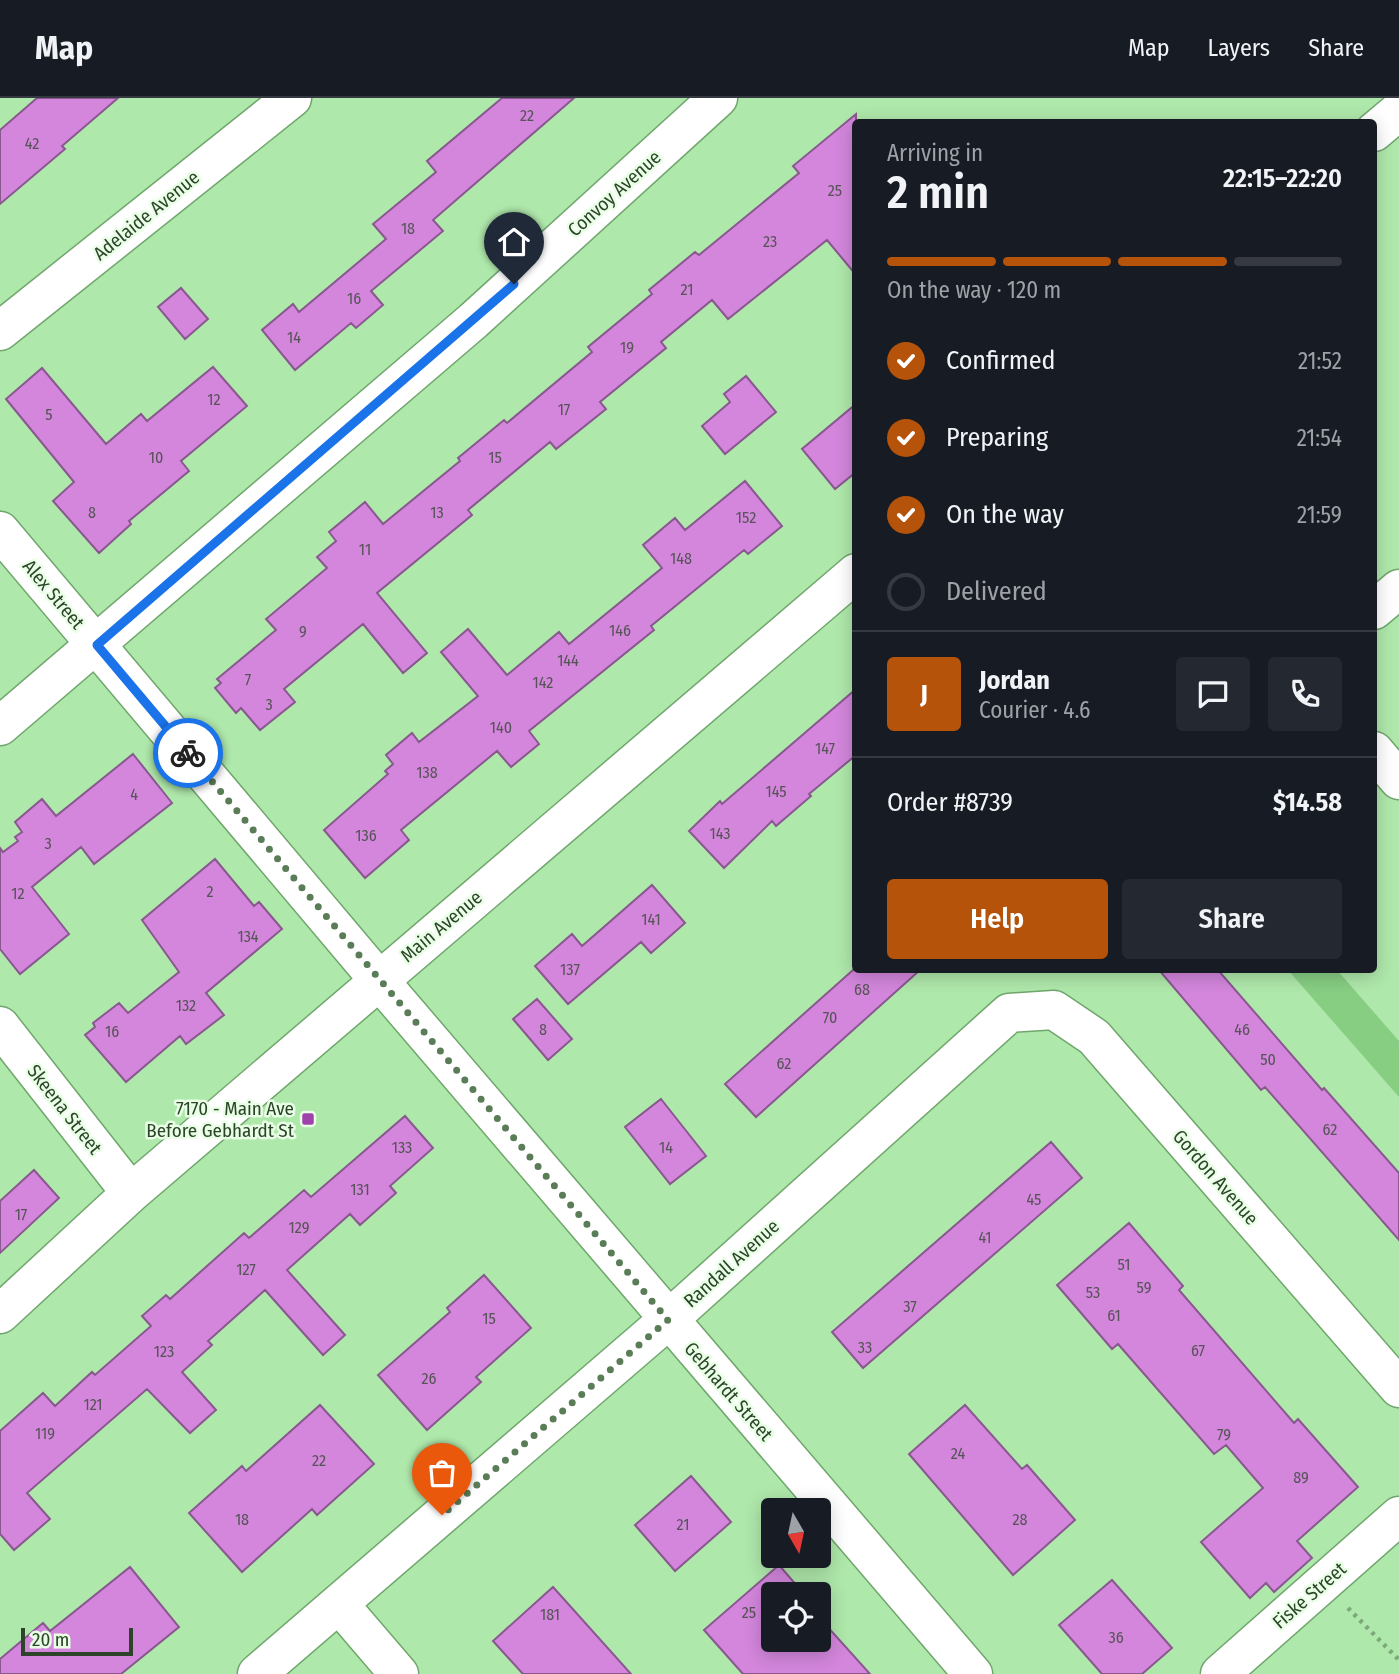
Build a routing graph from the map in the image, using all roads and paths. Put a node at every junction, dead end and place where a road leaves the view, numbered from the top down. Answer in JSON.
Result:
{"nodes":[{"id":1,"x":292,"y":98,"type":"edge"},
{"id":2,"x":718,"y":98,"type":"edge"},
{"id":3,"x":1399,"y":111,"type":"edge"},
{"id":4,"x":1377,"y":129,"type":"edge"},
{"id":5,"x":0,"y":331,"type":"edge"},
{"id":6,"x":0,"y":531,"type":"edge"},
{"id":7,"x":852,"y":576,"type":"edge"},
{"id":8,"x":1399,"y":589,"type":"edge"},
{"id":9,"x":1377,"y":607,"type":"edge"},
{"id":10,"x":97,"y":645,"type":"junction"},
{"id":11,"x":0,"y":726,"type":"edge"},
{"id":12,"x":1377,"y":754,"type":"edge"},
{"id":13,"x":1399,"y":780,"type":"edge"},
{"id":14,"x":378,"y":979,"type":"junction"},
{"id":15,"x":1009,"y":1013,"type":"joint"},
{"id":16,"x":0,"y":1026,"type":"edge"},
{"id":17,"x":131,"y":1192,"type":"junction"},
{"id":18,"x":0,"y":1314,"type":"edge"},
{"id":19,"x":668,"y":1320,"type":"junction"},
{"id":20,"x":1399,"y":1388,"type":"edge"},
{"id":21,"x":1399,"y":1516,"type":"edge"},
{"id":22,"x":340,"y":1604,"type":"junction"},
{"id":23,"x":1378,"y":1638,"type":"dead end"},
{"id":24,"x":1399,"y":1660,"type":"edge"},
{"id":25,"x":257,"y":1674,"type":"edge"},
{"id":26,"x":399,"y":1674,"type":"edge"},
{"id":27,"x":972,"y":1674,"type":"edge"},
{"id":28,"x":1220,"y":1674,"type":"edge"}],
"edges":[{"from":1,"to":5,"type":"street","name":"Adelaide Avenue"},
{"from":2,"to":10,"type":"street","name":"Convoy Avenue"},
{"from":3,"to":4,"type":"street"},
{"from":6,"to":10,"type":"street","name":"Alex Street"},
{"from":7,"to":14,"type":"street","name":"Main Avenue"},
{"from":8,"to":9,"type":"street"},
{"from":10,"to":11,"type":"street","name":"Convoy Avenue"},
{"from":10,"to":14,"type":"street","name":"Alex Street"},
{"from":12,"to":13,"type":"street"},
{"from":14,"to":17,"type":"street","name":"Main Avenue"},
{"from":14,"to":19,"type":"street","name":"Gebhardt Street"},
{"from":15,"to":19,"type":"street","name":"Randall Avenue"},
{"from":15,"to":20,"type":"street","name":"Gordon Avenue"},
{"from":16,"to":17,"type":"street","name":"Skeena Street"},
{"from":17,"to":18,"type":"street","name":"Main Avenue"},
{"from":19,"to":22,"type":"street","name":"Randall Avenue"},
{"from":19,"to":27,"type":"street","name":"Gebhardt Street"},
{"from":21,"to":28,"type":"street","name":"Fiske Street"},
{"from":22,"to":25,"type":"street","name":"Randall Avenue"},
{"from":22,"to":26,"type":"street"},
{"from":23,"to":24,"type":"path"}]}
